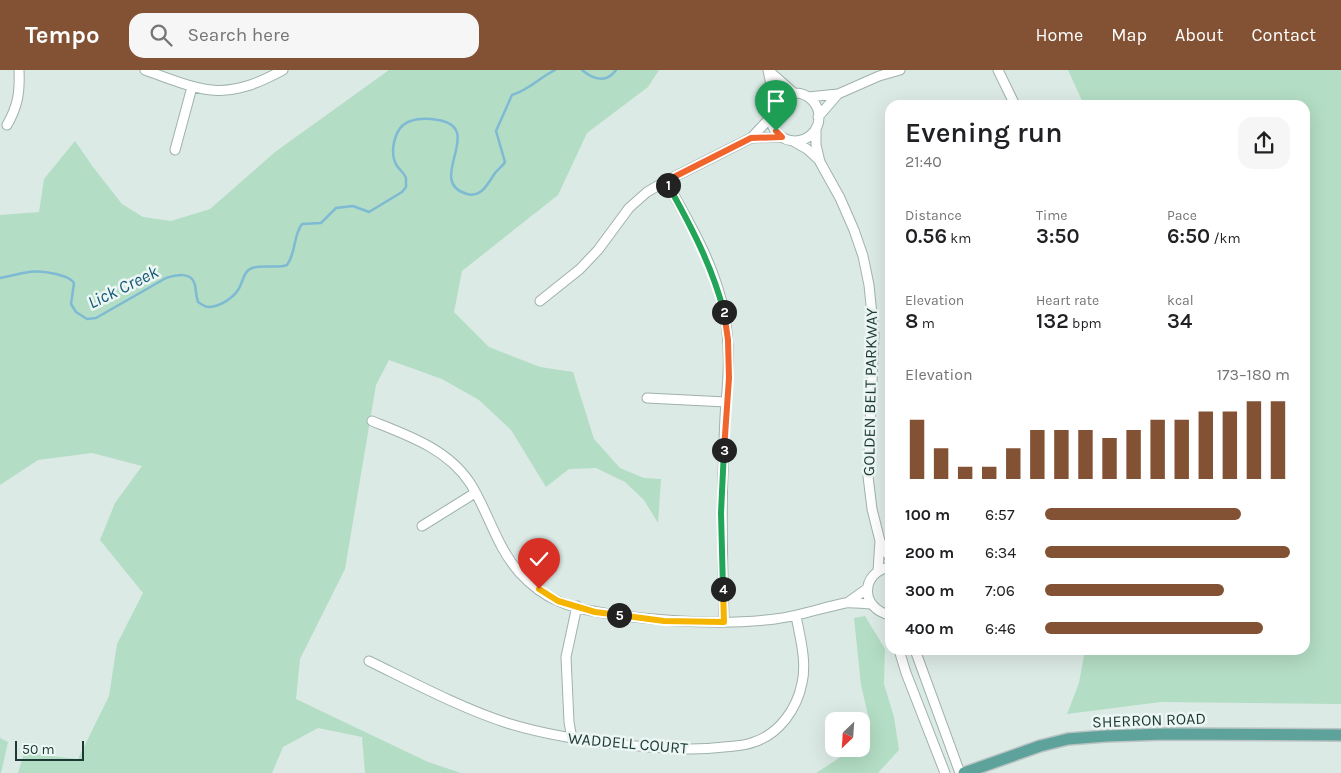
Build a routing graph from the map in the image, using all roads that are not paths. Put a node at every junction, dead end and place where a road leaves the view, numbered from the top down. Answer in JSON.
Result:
{"nodes":[{"id":1,"x":19,"y":70,"type":"edge"},
{"id":2,"x":145,"y":70,"type":"edge"},
{"id":3,"x":284,"y":70,"type":"edge"},
{"id":4,"x":768,"y":70,"type":"edge"},
{"id":5,"x":900,"y":70,"type":"edge"},
{"id":6,"x":998,"y":70,"type":"edge"},
{"id":7,"x":192,"y":87,"type":"junction"},
{"id":8,"x":794,"y":93,"type":"junction"},
{"id":9,"x":838,"y":94,"type":"junction"},
{"id":10,"x":808,"y":97,"type":"junction"},
{"id":11,"x":1013,"y":100,"type":"edge"},
{"id":12,"x":775,"y":104,"type":"junction"},
{"id":13,"x":771,"y":116,"type":"junction"},
{"id":14,"x":818,"y":117,"type":"junction"},
{"id":15,"x":8,"y":125,"type":"dead end"},
{"id":16,"x":816,"y":128,"type":"junction"},
{"id":17,"x":782,"y":137,"type":"junction"},
{"id":18,"x":751,"y":138,"type":"junction"},
{"id":19,"x":792,"y":140,"type":"junction"},
{"id":20,"x":175,"y":150,"type":"dead end"},
{"id":21,"x":820,"y":162,"type":"junction"},
{"id":22,"x":666,"y":181,"type":"junction"},
{"id":23,"x":540,"y":300,"type":"dead end"},
{"id":24,"x":647,"y":398,"type":"dead end"},
{"id":25,"x":726,"y":402,"type":"junction"},
{"id":26,"x":372,"y":421,"type":"dead end"},
{"id":27,"x":475,"y":493,"type":"junction"},
{"id":28,"x":422,"y":526,"type":"dead end"},
{"id":29,"x":880,"y":541,"type":"junction"},
{"id":30,"x":885,"y":550,"type":"edge"},
{"id":31,"x":885,"y":568,"type":"edge"},
{"id":32,"x":878,"y":570,"type":"junction"},
{"id":33,"x":868,"y":588,"type":"junction"},
{"id":34,"x":847,"y":603,"type":"junction"},
{"id":35,"x":871,"y":604,"type":"junction"},
{"id":36,"x":576,"y":606,"type":"junction"},
{"id":37,"x":885,"y":614,"type":"edge"},
{"id":38,"x":796,"y":616,"type":"junction"},
{"id":39,"x":724,"y":622,"type":"junction"},
{"id":40,"x":901,"y":655,"type":"edge"},
{"id":41,"x":918,"y":655,"type":"edge"},
{"id":42,"x":369,"y":661,"type":"dead end"},
{"id":43,"x":1341,"y":735,"type":"edge"},
{"id":44,"x":572,"y":739,"type":"junction"},
{"id":45,"x":945,"y":773,"type":"edge"},
{"id":46,"x":962,"y":773,"type":"edge"}],
"edges":[{"from":1,"to":15,"type":"street"},
{"from":2,"to":7,"type":"street"},
{"from":3,"to":7,"type":"street"},
{"from":4,"to":8,"type":"street"},
{"from":4,"to":12,"type":"street"},
{"from":5,"to":9,"type":"street"},
{"from":6,"to":11,"type":"street"},
{"from":7,"to":20,"type":"street"},
{"from":8,"to":10,"type":"street"},
{"from":8,"to":12,"type":"street"},
{"from":9,"to":10,"type":"street"},
{"from":9,"to":14,"type":"street"},
{"from":10,"to":14,"type":"street"},
{"from":12,"to":13,"type":"street"},
{"from":13,"to":17,"type":"street"},
{"from":13,"to":18,"type":"street"},
{"from":14,"to":16,"type":"street"},
{"from":16,"to":19,"type":"street"},
{"from":16,"to":21,"type":"street","name":"GOLDEN BELT PARKWAY"},
{"from":17,"to":18,"type":"street"},
{"from":17,"to":19,"type":"street"},
{"from":18,"to":22,"type":"street"},
{"from":19,"to":21,"type":"street","name":"GOLDEN BELT PARKWAY"},
{"from":21,"to":29,"type":"street","name":"GOLDEN BELT PARKWAY"},
{"from":22,"to":23,"type":"street"},
{"from":22,"to":25,"type":"street"},
{"from":24,"to":25,"type":"street"},
{"from":25,"to":39,"type":"street"},
{"from":26,"to":27,"type":"street"},
{"from":27,"to":28,"type":"street"},
{"from":27,"to":36,"type":"street"},
{"from":29,"to":30,"type":"street","name":"GOLDEN BELT PARKWAY"},
{"from":29,"to":32,"type":"street","name":"GOLDEN BELT PARKWAY"},
{"from":31,"to":32,"type":"street"},
{"from":32,"to":33,"type":"street"},
{"from":33,"to":34,"type":"street"},
{"from":33,"to":35,"type":"street"},
{"from":34,"to":35,"type":"street"},
{"from":34,"to":38,"type":"street"},
{"from":35,"to":37,"type":"street"},
{"from":36,"to":39,"type":"street"},
{"from":36,"to":44,"type":"street"},
{"from":38,"to":39,"type":"street"},
{"from":38,"to":44,"type":"street","name":"WADDELL COURT"},
{"from":40,"to":45,"type":"street"},
{"from":41,"to":46,"type":"street"},
{"from":42,"to":44,"type":"street","name":"WADDELL COURT"},
{"from":43,"to":46,"type":"main road","name":"SHERRON ROAD"}]}
